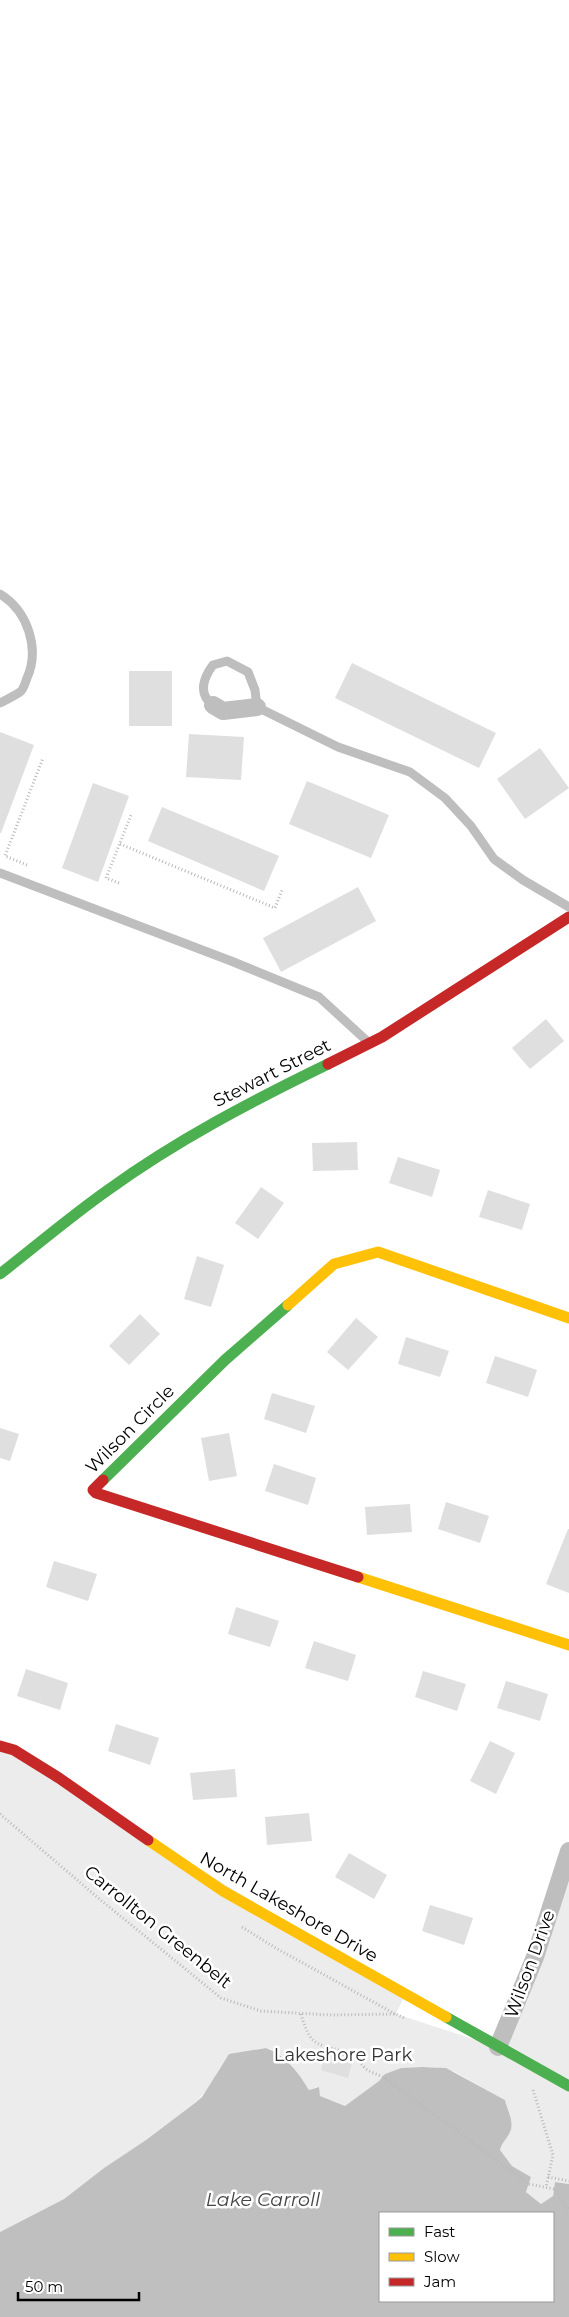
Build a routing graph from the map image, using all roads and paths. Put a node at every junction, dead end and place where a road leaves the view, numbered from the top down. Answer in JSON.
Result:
{"nodes":[{"id":1,"x":0,"y":594,"type":"edge"},
{"id":2,"x":0,"y":703,"type":"edge"},
{"id":3,"x":213,"y":705,"type":"joint"},
{"id":4,"x":257,"y":707,"type":"junction"},
{"id":5,"x":43,"y":758,"type":"dead end"},
{"id":6,"x":131,"y":816,"type":"dead end"},
{"id":7,"x":120,"y":844,"type":"junction"},
{"id":8,"x":27,"y":865,"type":"dead end"},
{"id":9,"x":0,"y":873,"type":"edge"},
{"id":10,"x":119,"y":883,"type":"dead end"},
{"id":11,"x":282,"y":890,"type":"dead end"},
{"id":12,"x":569,"y":907,"type":"edge"},
{"id":13,"x":569,"y":916,"type":"edge"},
{"id":14,"x":370,"y":1043,"type":"junction"},
{"id":15,"x":0,"y":1274,"type":"edge"},
{"id":16,"x":569,"y":1318,"type":"edge"},
{"id":17,"x":569,"y":1644,"type":"edge"},
{"id":18,"x":0,"y":1746,"type":"edge"},
{"id":19,"x":0,"y":1814,"type":"edge"},
{"id":20,"x":569,"y":1851,"type":"edge"},
{"id":21,"x":301,"y":2014,"type":"junction"},
{"id":22,"x":412,"y":2023,"type":"dead end"},
{"id":23,"x":498,"y":2047,"type":"junction"},
{"id":24,"x":344,"y":2053,"type":"junction"},
{"id":25,"x":342,"y":2060,"type":"dead end"},
{"id":26,"x":569,"y":2086,"type":"edge"},
{"id":27,"x":540,"y":2088,"type":"dead end"},
{"id":28,"x":548,"y":2177,"type":"junction"},
{"id":29,"x":569,"y":2181,"type":"edge"},
{"id":30,"x":546,"y":2187,"type":"junction"},
{"id":31,"x":569,"y":2210,"type":"edge"}],
"edges":[{"from":1,"to":2,"type":"lane"},
{"from":3,"to":4,"type":"street"},
{"from":3,"to":4,"type":"lane"},
{"from":4,"to":12,"type":"lane"},
{"from":5,"to":8,"type":"path"},
{"from":6,"to":7,"type":"path"},
{"from":7,"to":10,"type":"path"},
{"from":7,"to":11,"type":"path"},
{"from":9,"to":14,"type":"lane"},
{"from":13,"to":14,"type":"street","name":"Stewart Street"},
{"from":14,"to":15,"type":"street","name":"Stewart Street"},
{"from":16,"to":17,"type":"street","name":"Wilson Circle"},
{"from":18,"to":23,"type":"street","name":"North Lakeshore Drive"},
{"from":19,"to":21,"type":"path","name":"Carrollton Greenbelt"},
{"from":20,"to":23,"type":"street","name":"Wilson Drive"},
{"from":21,"to":22,"type":"path","name":"Carrollton Greenbelt"},
{"from":21,"to":24,"type":"path"},
{"from":23,"to":26,"type":"street","name":"North Lakeshore Drive"},
{"from":24,"to":25,"type":"path"},
{"from":24,"to":30,"type":"path"},
{"from":27,"to":28,"type":"path"},
{"from":28,"to":29,"type":"path"},
{"from":28,"to":30,"type":"path"},
{"from":30,"to":31,"type":"path"}]}
